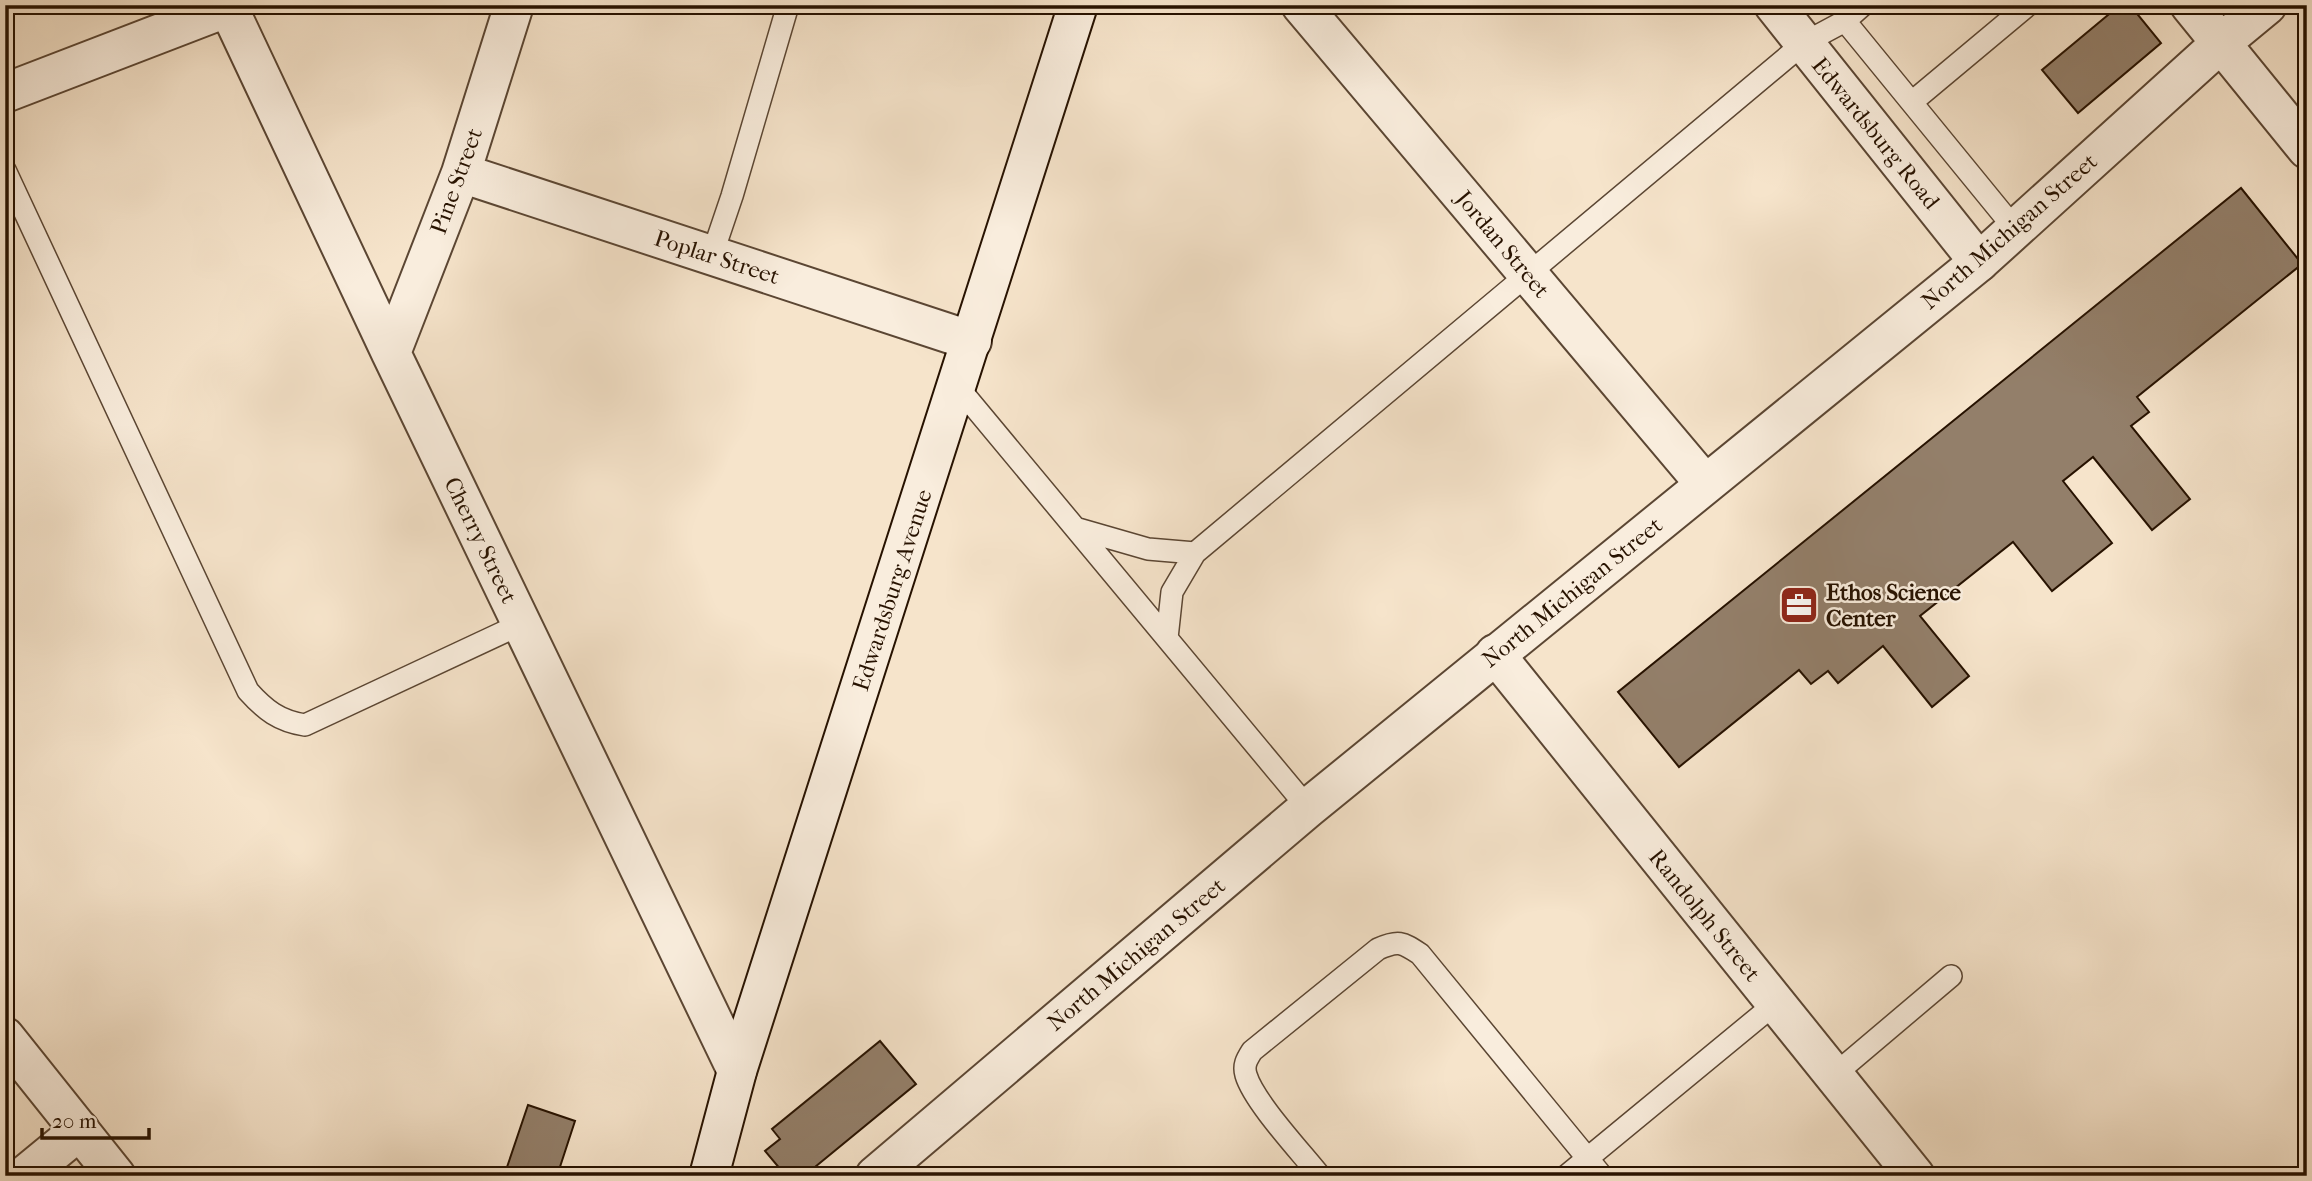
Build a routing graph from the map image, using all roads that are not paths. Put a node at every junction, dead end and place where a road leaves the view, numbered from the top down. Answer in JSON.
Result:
{"nodes":[{"id":1,"x":514,"y":5,"type":"edge"},
{"id":2,"x":788,"y":5,"type":"edge"},
{"id":3,"x":1078,"y":5,"type":"edge"},
{"id":4,"x":1301,"y":5,"type":"edge"},
{"id":5,"x":1773,"y":5,"type":"edge"},
{"id":6,"x":1863,"y":5,"type":"edge"},
{"id":7,"x":2028,"y":5,"type":"edge"},
{"id":8,"x":2190,"y":5,"type":"edge"},
{"id":9,"x":2267,"y":5,"type":"edge"},
{"id":10,"x":231,"y":6,"type":"edge"},
{"id":11,"x":1845,"y":21,"type":"junction"},
{"id":12,"x":1804,"y":43,"type":"junction"},
{"id":13,"x":2221,"y":43,"type":"junction"},
{"id":14,"x":5,"y":93,"type":"edge"},
{"id":15,"x":1912,"y":103,"type":"junction"},
{"id":16,"x":2307,"y":149,"type":"edge"},
{"id":17,"x":5,"y":170,"type":"edge"},
{"id":18,"x":461,"y":173,"type":"junction"},
{"id":19,"x":2015,"y":229,"type":"junction"},
{"id":20,"x":712,"y":255,"type":"junction"},
{"id":21,"x":1979,"y":262,"type":"junction"},
{"id":22,"x":1527,"y":274,"type":"junction"},
{"id":23,"x":972,"y":341,"type":"junction"},
{"id":24,"x":391,"y":353,"type":"junction"},
{"id":25,"x":957,"y":386,"type":"junction"},
{"id":26,"x":1705,"y":484,"type":"junction"},
{"id":27,"x":1075,"y":528,"type":"junction"},
{"id":28,"x":1195,"y":553,"type":"junction"},
{"id":29,"x":521,"y":624,"type":"junction"},
{"id":30,"x":1167,"y":638,"type":"junction"},
{"id":31,"x":1495,"y":654,"type":"junction"},
{"id":32,"x":1308,"y":808,"type":"junction"},
{"id":33,"x":1951,"y":976,"type":"dead end"},
{"id":34,"x":1776,"y":1003,"type":"junction"},
{"id":35,"x":5,"y":1037,"type":"edge"},
{"id":36,"x":737,"y":1071,"type":"junction"},
{"id":37,"x":1834,"y":1075,"type":"junction"},
{"id":38,"x":80,"y":1130,"type":"junction"},
{"id":39,"x":1587,"y":1158,"type":"junction"},
{"id":40,"x":24,"y":1176,"type":"edge"},
{"id":41,"x":116,"y":1176,"type":"edge"},
{"id":42,"x":709,"y":1176,"type":"edge"},
{"id":43,"x":874,"y":1176,"type":"edge"},
{"id":44,"x":1320,"y":1176,"type":"edge"},
{"id":45,"x":1566,"y":1176,"type":"edge"},
{"id":46,"x":1602,"y":1176,"type":"edge"},
{"id":47,"x":1915,"y":1176,"type":"edge"}],
"edges":[{"from":1,"to":18,"type":"street","name":"Pine Street"},
{"from":2,"to":20,"type":"lane"},
{"from":3,"to":23,"type":"street","name":"Edwardsburg Avenue"},
{"from":4,"to":22,"type":"street","name":"Jordan Street"},
{"from":5,"to":12,"type":"street","name":"Edwardsburg Road"},
{"from":6,"to":11,"type":"lane"},
{"from":7,"to":15,"type":"lane"},
{"from":8,"to":13,"type":"street"},
{"from":9,"to":13,"type":"street","name":"North Michigan Street"},
{"from":10,"to":14,"type":"street"},
{"from":10,"to":24,"type":"street","name":"Cherry Street"},
{"from":11,"to":12,"type":"lane"},
{"from":11,"to":15,"type":"lane"},
{"from":12,"to":21,"type":"street","name":"Edwardsburg Road"},
{"from":12,"to":22,"type":"lane"},
{"from":13,"to":16,"type":"street"},
{"from":13,"to":19,"type":"street","name":"North Michigan Street"},
{"from":15,"to":19,"type":"lane"},
{"from":17,"to":29,"type":"lane"},
{"from":18,"to":20,"type":"street","name":"Poplar Street"},
{"from":18,"to":24,"type":"street","name":"Pine Street"},
{"from":19,"to":21,"type":"street","name":"North Michigan Street"},
{"from":20,"to":23,"type":"street","name":"Poplar Street"},
{"from":21,"to":26,"type":"street","name":"North Michigan Street"},
{"from":22,"to":26,"type":"street","name":"Jordan Street"},
{"from":22,"to":28,"type":"lane"},
{"from":23,"to":25,"type":"street","name":"Edwardsburg Avenue"},
{"from":24,"to":29,"type":"street","name":"Cherry Street"},
{"from":25,"to":27,"type":"lane"},
{"from":25,"to":36,"type":"street","name":"Edwardsburg Avenue"},
{"from":26,"to":31,"type":"street","name":"North Michigan Street"},
{"from":27,"to":28,"type":"lane"},
{"from":27,"to":30,"type":"lane"},
{"from":28,"to":30,"type":"lane"},
{"from":29,"to":36,"type":"street","name":"Cherry Street"},
{"from":30,"to":32,"type":"lane"},
{"from":31,"to":32,"type":"street","name":"North Michigan Street"},
{"from":31,"to":34,"type":"street","name":"Randolph Street"},
{"from":32,"to":43,"type":"street","name":"North Michigan Street"},
{"from":33,"to":37,"type":"lane"},
{"from":34,"to":37,"type":"street","name":"Randolph Street"},
{"from":34,"to":39,"type":"lane"},
{"from":35,"to":38,"type":"street"},
{"from":36,"to":42,"type":"street","name":"Edwardsburg Avenue"},
{"from":37,"to":47,"type":"street","name":"Randolph Street"},
{"from":38,"to":40,"type":"street"},
{"from":38,"to":41,"type":"street"},
{"from":39,"to":44,"type":"lane"},
{"from":39,"to":45,"type":"lane"},
{"from":39,"to":46,"type":"lane"}]}
